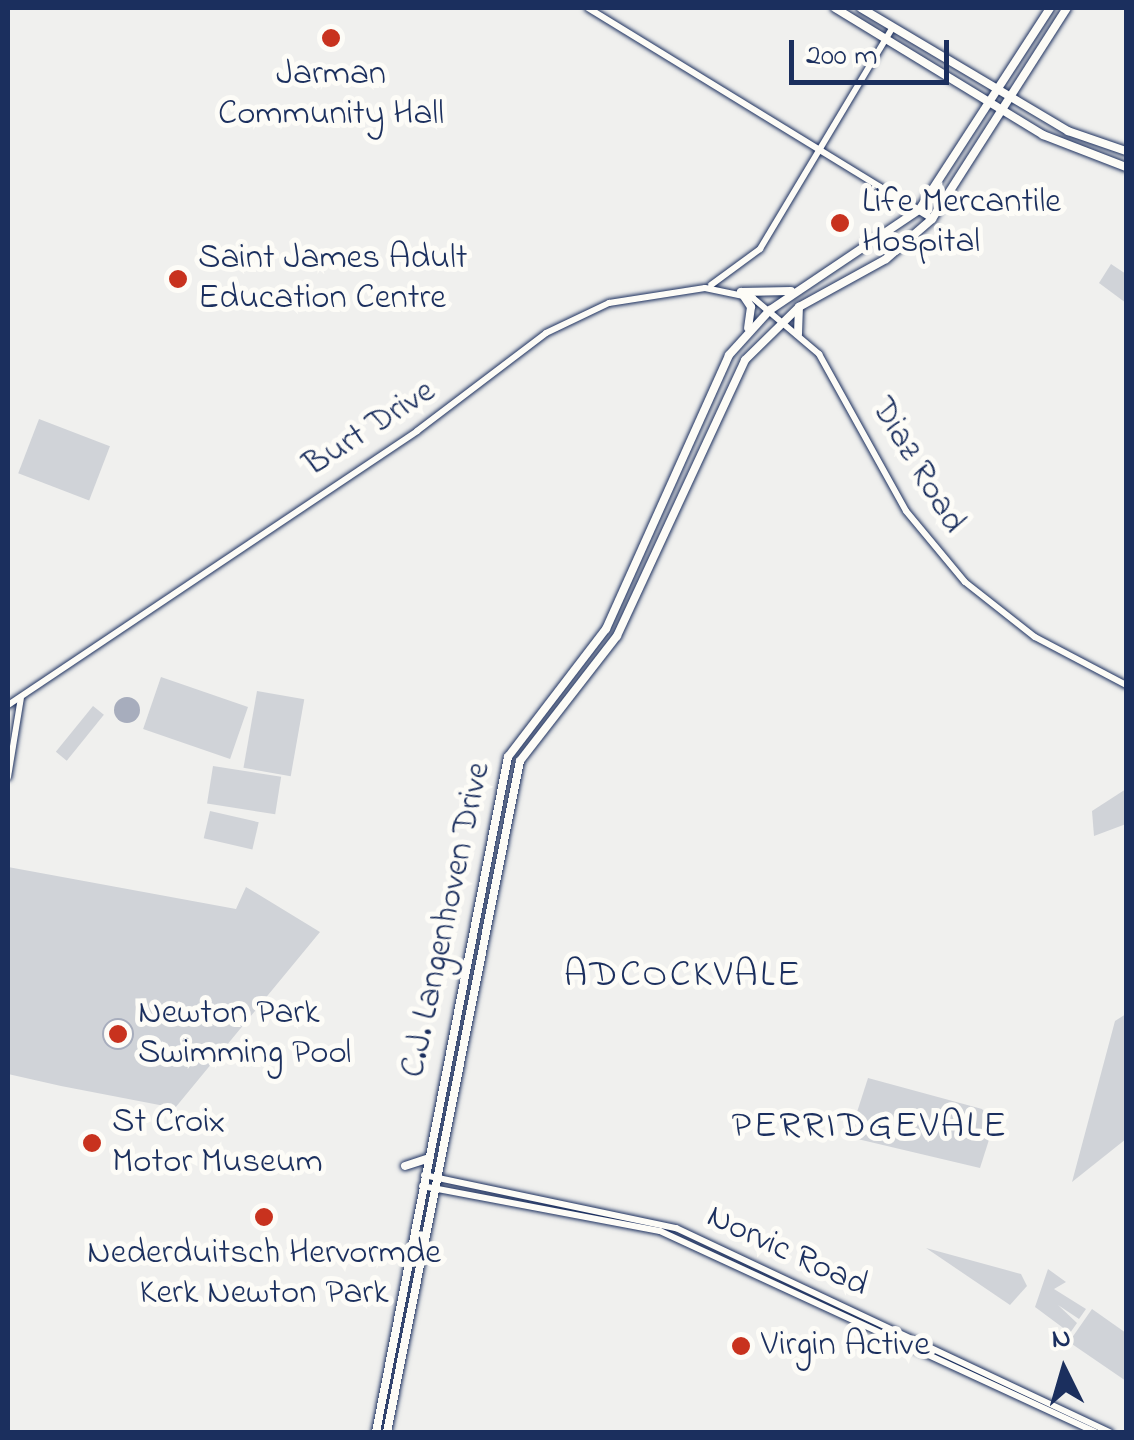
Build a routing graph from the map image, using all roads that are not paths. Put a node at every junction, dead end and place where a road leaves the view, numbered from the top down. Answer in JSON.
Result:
{"nodes":[{"id":1,"x":588,"y":8,"type":"edge"},
{"id":2,"x":836,"y":8,"type":"edge"},
{"id":3,"x":861,"y":8,"type":"edge"},
{"id":4,"x":1050,"y":8,"type":"edge"},
{"id":5,"x":1067,"y":8,"type":"edge"},
{"id":6,"x":893,"y":27,"type":"junction"},
{"id":7,"x":886,"y":38,"type":"junction"},
{"id":8,"x":999,"y":91,"type":"junction"},
{"id":9,"x":1011,"y":98,"type":"junction"},
{"id":10,"x":992,"y":104,"type":"junction"},
{"id":11,"x":1003,"y":111,"type":"junction"},
{"id":12,"x":996,"y":124,"type":"junction"},
{"id":13,"x":1042,"y":134,"type":"junction"},
{"id":14,"x":822,"y":147,"type":"junction"},
{"id":15,"x":1126,"y":152,"type":"edge"},
{"id":16,"x":1126,"y":167,"type":"edge"},
{"id":17,"x":920,"y":210,"type":"junction"},
{"id":18,"x":932,"y":220,"type":"junction"},
{"id":19,"x":808,"y":285,"type":"junction"},
{"id":20,"x":705,"y":288,"type":"junction"},
{"id":21,"x":741,"y":292,"type":"junction"},
{"id":22,"x":799,"y":307,"type":"junction"},
{"id":23,"x":770,"y":310,"type":"junction"},
{"id":24,"x":782,"y":320,"type":"junction"},
{"id":25,"x":798,"y":334,"type":"junction"},
{"id":26,"x":734,"y":348,"type":"junction"},
{"id":27,"x":1126,"y":685,"type":"edge"},
{"id":28,"x":21,"y":697,"type":"junction"},
{"id":29,"x":8,"y":705,"type":"edge"},
{"id":30,"x":8,"y":777,"type":"edge"},
{"id":31,"x":427,"y":1158,"type":"junction"},
{"id":32,"x":405,"y":1166,"type":"dead end"},
{"id":33,"x":431,"y":1180,"type":"junction"},
{"id":34,"x":376,"y":1432,"type":"edge"},
{"id":35,"x":386,"y":1432,"type":"edge"},
{"id":36,"x":1096,"y":1432,"type":"edge"},
{"id":37,"x":1110,"y":1432,"type":"edge"}],
"edges":[{"from":1,"to":14,"type":"street"},
{"from":2,"to":7,"type":"main road"},
{"from":3,"to":6,"type":"main road"},
{"from":4,"to":8,"type":"main road"},
{"from":5,"to":9,"type":"main road","name":"C.J. Langenhoven Drive"},
{"from":6,"to":7,"type":"street"},
{"from":6,"to":8,"type":"main road"},
{"from":7,"to":10,"type":"main road"},
{"from":7,"to":14,"type":"street"},
{"from":8,"to":9,"type":"main road"},
{"from":8,"to":10,"type":"main road"},
{"from":9,"to":11,"type":"main road","name":"C.J. Langenhoven Drive"},
{"from":9,"to":15,"type":"main road"},
{"from":10,"to":11,"type":"main road"},
{"from":10,"to":17,"type":"main road"},
{"from":11,"to":12,"type":"main road","name":"C.J. Langenhoven Drive"},
{"from":11,"to":13,"type":"main road"},
{"from":12,"to":13,"type":"main road"},
{"from":12,"to":18,"type":"main road","name":"C.J. Langenhoven Drive"},
{"from":13,"to":16,"type":"main road"},
{"from":14,"to":17,"type":"street"},
{"from":14,"to":20,"type":"street"},
{"from":17,"to":18,"type":"street"},
{"from":17,"to":19,"type":"main road","name":"C.J. Langenhoven Drive"},
{"from":18,"to":22,"type":"main road","name":"C.J. Langenhoven Drive"},
{"from":19,"to":21,"type":"main road"},
{"from":19,"to":23,"type":"main road","name":"C.J. Langenhoven Drive"},
{"from":20,"to":21,"type":"street","name":"Burt Drive"},
{"from":20,"to":28,"type":"street","name":"Burt Drive"},
{"from":21,"to":23,"type":"street","name":"Burt Drive"},
{"from":21,"to":26,"type":"main road"},
{"from":22,"to":24,"type":"main road","name":"C.J. Langenhoven Drive"},
{"from":22,"to":25,"type":"main road"},
{"from":23,"to":24,"type":"street","name":"Burt Drive"},
{"from":23,"to":26,"type":"main road","name":"C.J. Langenhoven Drive"},
{"from":24,"to":25,"type":"street","name":"Diaz Road"},
{"from":24,"to":33,"type":"main road","name":"C.J. Langenhoven Drive"},
{"from":25,"to":27,"type":"street","name":"Diaz Road"},
{"from":26,"to":31,"type":"main road","name":"C.J. Langenhoven Drive"},
{"from":28,"to":29,"type":"street","name":"Burt Drive"},
{"from":28,"to":30,"type":"street"},
{"from":31,"to":32,"type":"main road"},
{"from":31,"to":33,"type":"main road","name":"C.J. Langenhoven Drive"},
{"from":33,"to":34,"type":"main road","name":"C.J. Langenhoven Drive"},
{"from":33,"to":35,"type":"main road","name":"C.J. Langenhoven Drive"},
{"from":33,"to":36,"type":"street","name":"Norvic Road"},
{"from":33,"to":37,"type":"street","name":"Norvic Road"}]}
